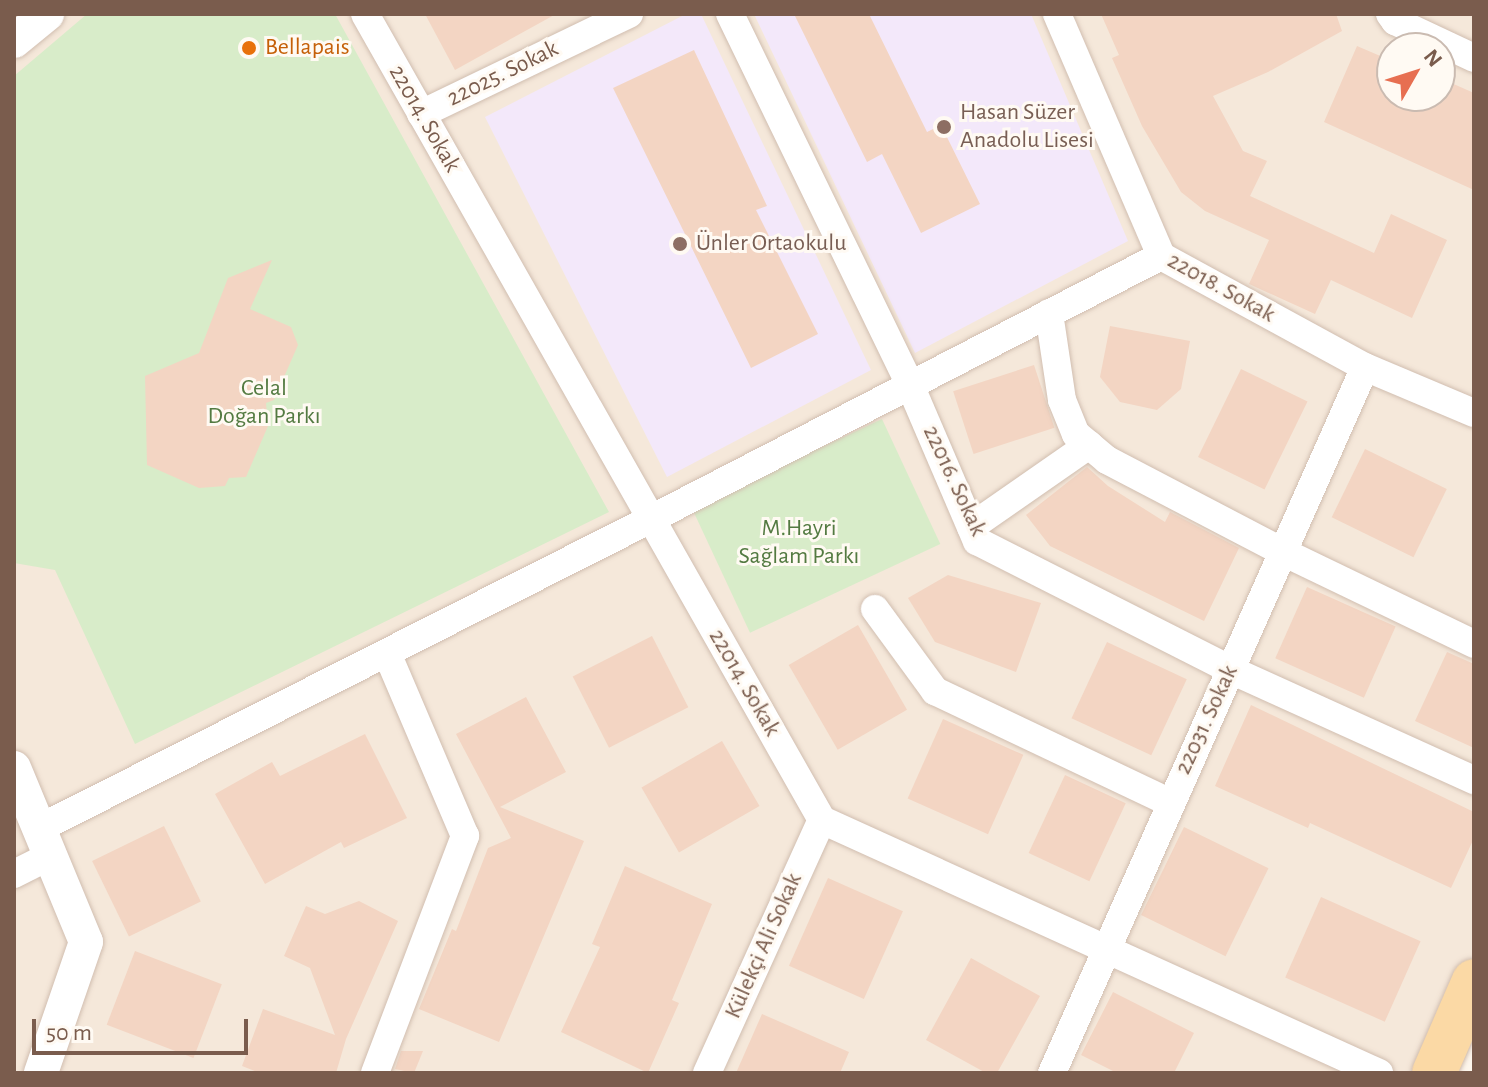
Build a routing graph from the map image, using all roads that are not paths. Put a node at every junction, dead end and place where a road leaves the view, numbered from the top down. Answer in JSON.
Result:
{"nodes":[{"id":1,"x":47,"y":14,"type":"edge"},
{"id":2,"x":365,"y":14,"type":"edge"},
{"id":3,"x":629,"y":14,"type":"edge"},
{"id":4,"x":730,"y":14,"type":"edge"},
{"id":5,"x":1057,"y":14,"type":"edge"},
{"id":6,"x":1390,"y":14,"type":"edge"},
{"id":7,"x":14,"y":41,"type":"edge"},
{"id":8,"x":1474,"y":58,"type":"edge"},
{"id":9,"x":421,"y":114,"type":"junction"},
{"id":10,"x":1161,"y":256,"type":"junction"},
{"id":11,"x":1049,"y":313,"type":"junction"},
{"id":12,"x":1365,"y":367,"type":"junction"},
{"id":13,"x":910,"y":385,"type":"junction"},
{"id":14,"x":1474,"y":413,"type":"edge"},
{"id":15,"x":1089,"y":445,"type":"junction"},
{"id":16,"x":651,"y":519,"type":"junction"},
{"id":17,"x":971,"y":527,"type":"junction"},
{"id":18,"x":1283,"y":552,"type":"junction"},
{"id":19,"x":875,"y":609,"type":"dead end"},
{"id":20,"x":1474,"y":644,"type":"edge"},
{"id":21,"x":387,"y":653,"type":"junction"},
{"id":22,"x":1231,"y":670,"type":"junction"},
{"id":23,"x":14,"y":768,"type":"edge"},
{"id":24,"x":1474,"y":780,"type":"edge"},
{"id":25,"x":1169,"y":802,"type":"junction"},
{"id":26,"x":822,"y":820,"type":"junction"},
{"id":27,"x":44,"y":843,"type":"junction"},
{"id":28,"x":14,"y":874,"type":"edge"},
{"id":29,"x":1107,"y":949,"type":"junction"},
{"id":30,"x":1474,"y":981,"type":"edge"},
{"id":31,"x":41,"y":1073,"type":"edge"},
{"id":32,"x":375,"y":1073,"type":"edge"},
{"id":33,"x":707,"y":1073,"type":"edge"},
{"id":34,"x":1052,"y":1073,"type":"edge"},
{"id":35,"x":1379,"y":1073,"type":"edge"},
{"id":36,"x":1434,"y":1073,"type":"edge"}],
"edges":[{"from":1,"to":7,"type":"street"},
{"from":2,"to":9,"type":"street","name":"22014. Sokak"},
{"from":3,"to":9,"type":"street","name":"22025. Sokak"},
{"from":4,"to":13,"type":"street","name":"22016. Sokak"},
{"from":5,"to":10,"type":"street","name":"22018. Sokak"},
{"from":6,"to":8,"type":"street"},
{"from":9,"to":16,"type":"street","name":"22014. Sokak"},
{"from":10,"to":11,"type":"street"},
{"from":10,"to":12,"type":"street","name":"22018. Sokak"},
{"from":11,"to":13,"type":"street"},
{"from":11,"to":15,"type":"street"},
{"from":12,"to":14,"type":"street","name":"22018. Sokak"},
{"from":12,"to":18,"type":"street","name":"22031. Sokak"},
{"from":13,"to":16,"type":"street"},
{"from":13,"to":17,"type":"street","name":"22016. Sokak"},
{"from":15,"to":17,"type":"street"},
{"from":15,"to":18,"type":"street"},
{"from":16,"to":21,"type":"street"},
{"from":16,"to":26,"type":"street","name":"22014. Sokak"},
{"from":17,"to":22,"type":"street","name":"22016. Sokak"},
{"from":18,"to":20,"type":"street"},
{"from":18,"to":22,"type":"street","name":"22031. Sokak"},
{"from":19,"to":25,"type":"street"},
{"from":21,"to":27,"type":"street"},
{"from":21,"to":32,"type":"street"},
{"from":22,"to":24,"type":"street","name":"22016. Sokak"},
{"from":22,"to":25,"type":"street","name":"22031. Sokak"},
{"from":23,"to":27,"type":"street"},
{"from":25,"to":29,"type":"street","name":"22031. Sokak"},
{"from":26,"to":29,"type":"street"},
{"from":26,"to":33,"type":"street","name":"Külekçi Ali Sokak"},
{"from":27,"to":28,"type":"street"},
{"from":27,"to":31,"type":"street"},
{"from":29,"to":34,"type":"street","name":"22031. Sokak"},
{"from":29,"to":35,"type":"street"},
{"from":30,"to":36,"type":"main road"}]}
